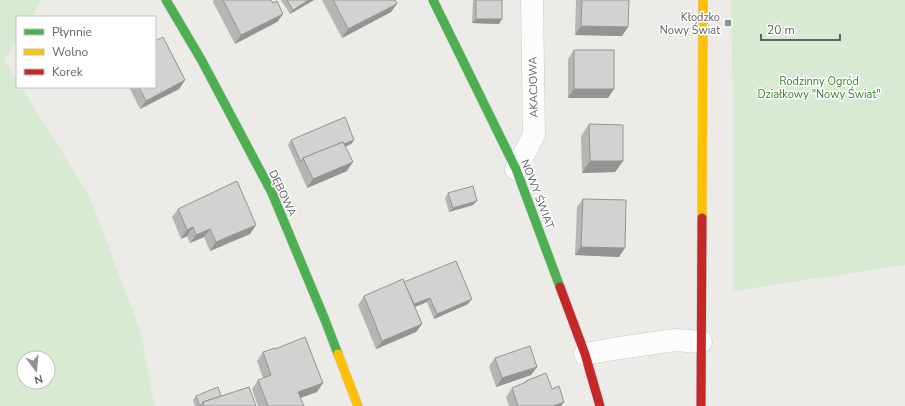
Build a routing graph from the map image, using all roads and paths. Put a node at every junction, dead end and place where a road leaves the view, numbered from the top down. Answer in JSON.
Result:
{"nodes":[{"id":1,"x":166,"y":0,"type":"edge"},
{"id":2,"x":433,"y":0,"type":"edge"},
{"id":3,"x":532,"y":0,"type":"edge"},
{"id":4,"x":703,"y":0,"type":"edge"},
{"id":5,"x":516,"y":169,"type":"junction"},
{"id":6,"x":701,"y":342,"type":"junction"},
{"id":7,"x":585,"y":354,"type":"junction"},
{"id":8,"x":358,"y":406,"type":"edge"},
{"id":9,"x":600,"y":406,"type":"edge"},
{"id":10,"x":701,"y":406,"type":"edge"}],
"edges":[{"from":1,"to":8,"type":"street","name":"DĘBOWA"},
{"from":2,"to":5,"type":"street","name":"NOWY ŚWIAT"},
{"from":3,"to":5,"type":"street","name":"AKACJOWA"},
{"from":4,"to":6,"type":"street"},
{"from":5,"to":7,"type":"street","name":"NOWY ŚWIAT"},
{"from":6,"to":7,"type":"street"},
{"from":6,"to":10,"type":"street"},
{"from":7,"to":9,"type":"street","name":"NOWY ŚWIAT"}]}
